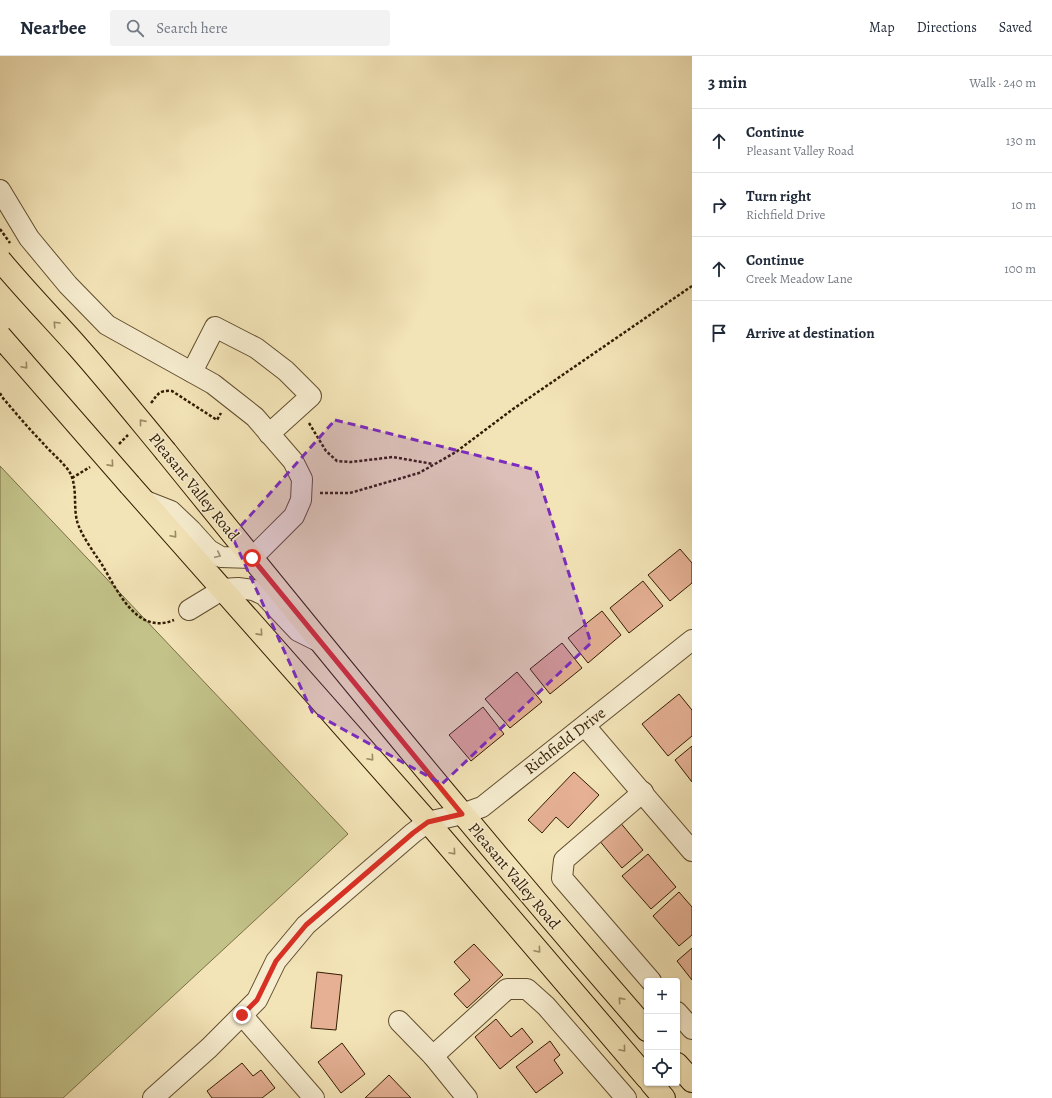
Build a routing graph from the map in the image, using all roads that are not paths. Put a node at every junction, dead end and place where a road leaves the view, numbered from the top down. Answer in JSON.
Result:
{"nodes":[{"id":1,"x":0,"y":190,"type":"edge"},
{"id":2,"x":0,"y":260,"type":"edge"},
{"id":3,"x":0,"y":336,"type":"edge"},
{"id":4,"x":192,"y":372,"type":"junction"},
{"id":5,"x":270,"y":434,"type":"junction"},
{"id":6,"x":136,"y":492,"type":"junction"},
{"id":7,"x":252,"y":558,"type":"junction"},
{"id":8,"x":221,"y":589,"type":"junction"},
{"id":9,"x":189,"y":610,"type":"road end"},
{"id":10,"x":322,"y":643,"type":"junction"},
{"id":11,"x":688,"y":650,"type":"edge"},
{"id":12,"x":585,"y":726,"type":"junction"},
{"id":13,"x":643,"y":792,"type":"junction"},
{"id":14,"x":462,"y":814,"type":"junction"},
{"id":15,"x":428,"y":822,"type":"junction"},
{"id":16,"x":692,"y":851,"type":"edge"},
{"id":17,"x":648,"y":978,"type":"edge"},
{"id":18,"x":679,"y":1014,"type":"edge"},
{"id":19,"x":242,"y":1015,"type":"junction"},
{"id":20,"x":399,"y":1021,"type":"dead end"},
{"id":21,"x":644,"y":1027,"type":"edge"},
{"id":22,"x":692,"y":1029,"type":"edge"},
{"id":23,"x":433,"y":1056,"type":"junction"},
{"id":24,"x":680,"y":1067,"type":"edge"},
{"id":25,"x":644,"y":1074,"type":"edge"},
{"id":26,"x":692,"y":1081,"type":"edge"},
{"id":27,"x":654,"y":1086,"type":"edge"},
{"id":28,"x":159,"y":1096,"type":"edge"},
{"id":29,"x":314,"y":1098,"type":"edge"},
{"id":30,"x":467,"y":1098,"type":"edge"},
{"id":31,"x":626,"y":1098,"type":"edge"},
{"id":32,"x":664,"y":1098,"type":"edge"}],
"edges":[{"from":1,"to":4,"type":"street"},
{"from":7,"to":2,"type":"main road","name":"Pleasant Valley Road","one_way":true,"bridge":true},
{"from":3,"to":6,"type":"main road","name":"Pleasant Valley Road","one_way":true,"bridge":true},
{"from":4,"to":5,"type":"street"},
{"from":4,"to":5,"type":"street"},
{"from":5,"to":7,"type":"street"},
{"from":6,"to":7,"type":"street","one_way":true},
{"from":6,"to":8,"type":"main road","name":"Pleasant Valley Road","one_way":true},
{"from":7,"to":10,"type":"main road","name":"Pleasant Valley Road"},
{"from":8,"to":9,"type":"street"},
{"from":8,"to":10,"type":"street"},
{"from":8,"to":15,"type":"main road","name":"Pleasant Valley Road","one_way":true},
{"from":10,"to":14,"type":"main road","name":"Pleasant Valley Road"},
{"from":11,"to":12,"type":"street","name":"Richfield Drive"},
{"from":12,"to":13,"type":"street"},
{"from":12,"to":14,"type":"street","name":"Richfield Drive"},
{"from":13,"to":16,"type":"street"},
{"from":13,"to":17,"type":"street"},
{"from":14,"to":15,"type":"street","name":"Richfield Drive"},
{"from":21,"to":14,"type":"main road","name":"Pleasant Valley Road","one_way":true},
{"from":15,"to":19,"type":"street"},
{"from":15,"to":25,"type":"main road","name":"Pleasant Valley Road","one_way":true},
{"from":18,"to":22,"type":"street"},
{"from":19,"to":28,"type":"street"},
{"from":19,"to":29,"type":"street"},
{"from":20,"to":23,"type":"street"},
{"from":23,"to":30,"type":"street"},
{"from":23,"to":31,"type":"street"},
{"from":24,"to":26,"type":"main road"},
{"from":27,"to":32,"type":"main road"}]}
